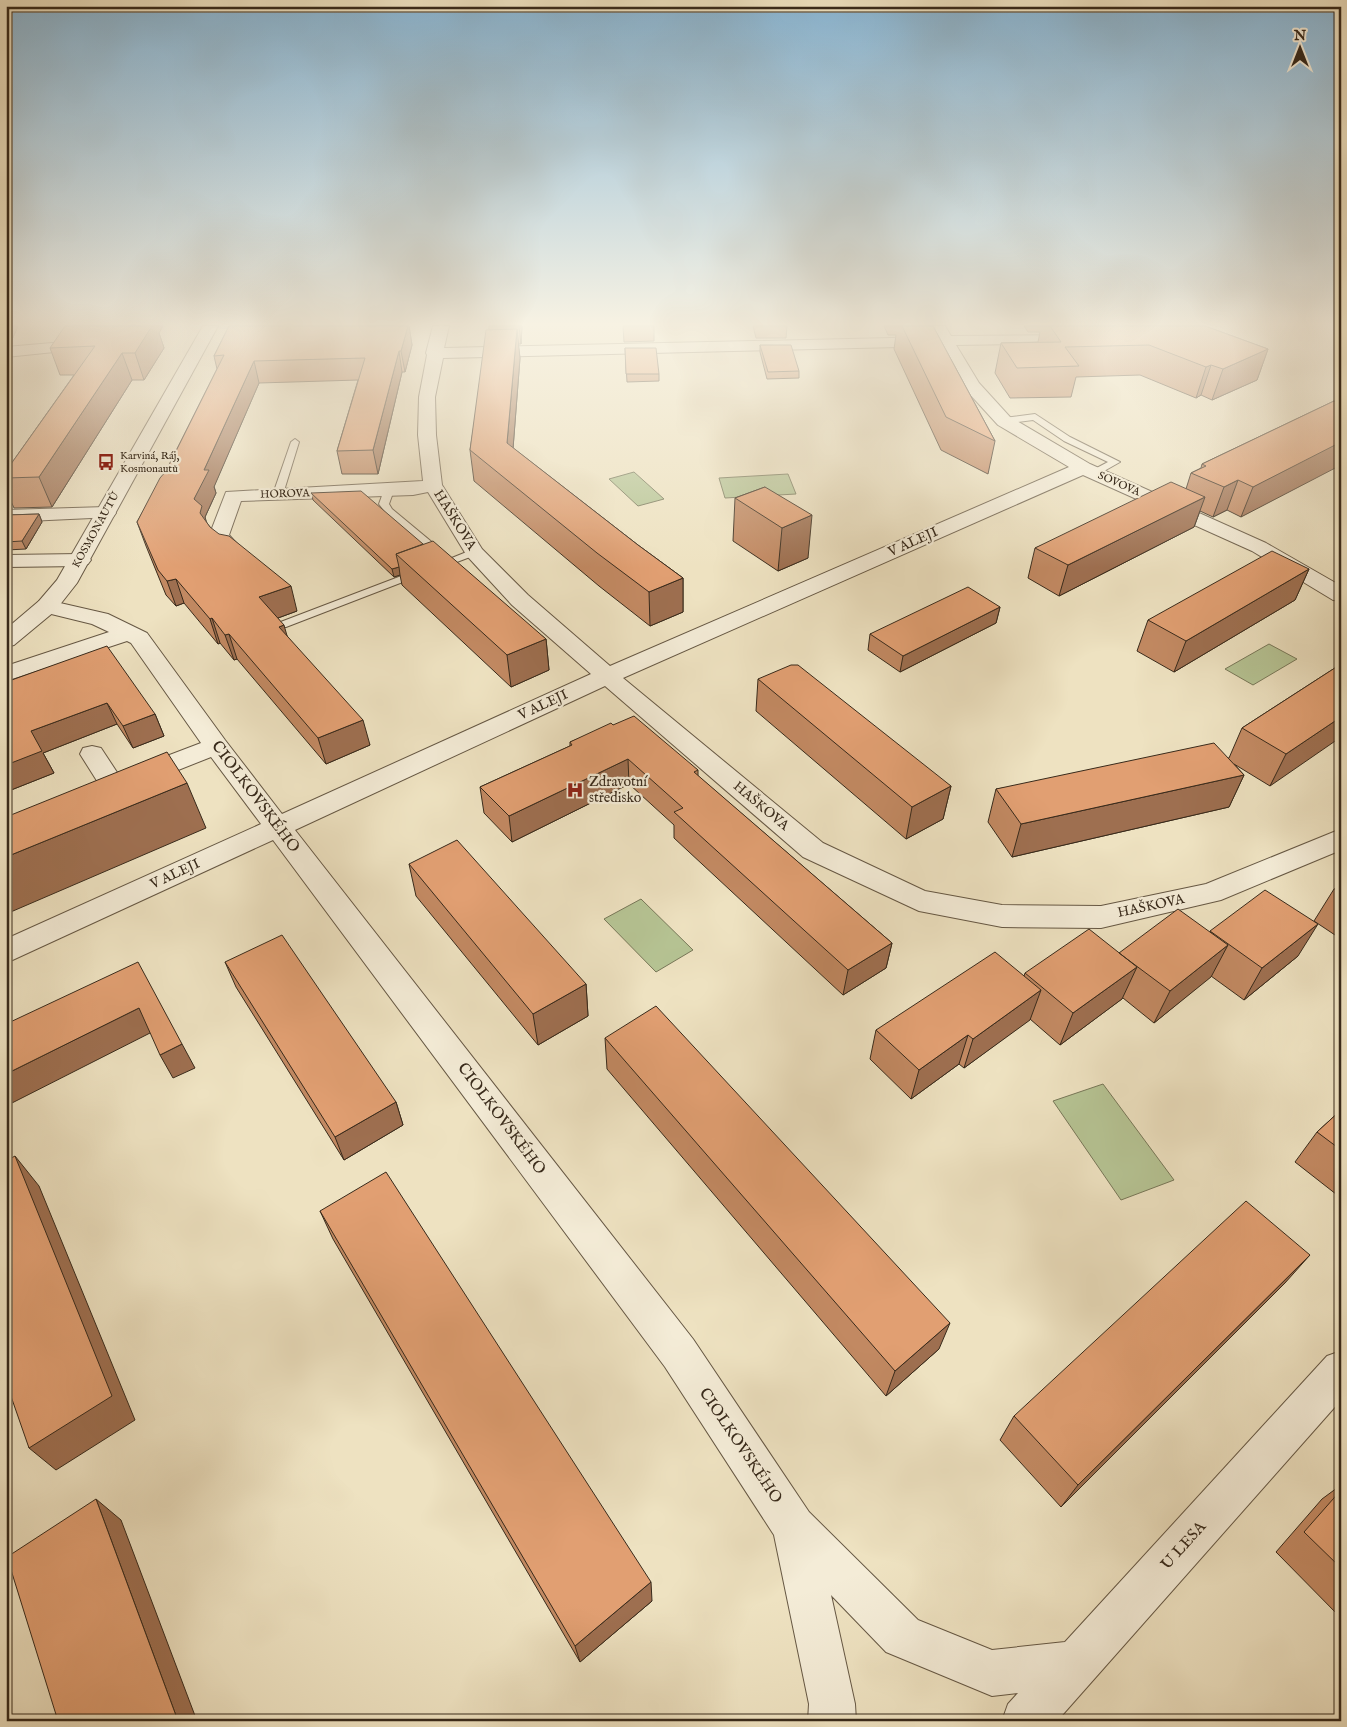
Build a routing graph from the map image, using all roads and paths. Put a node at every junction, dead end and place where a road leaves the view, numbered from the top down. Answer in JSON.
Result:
{"nodes":[{"id":1,"x":166,"y":407,"type":"edge"},
{"id":2,"x":426,"y":407,"type":"edge"},
{"id":3,"x":991,"y":407,"type":"edge"},
{"id":4,"x":1004,"y":421,"type":"junction"},
{"id":5,"x":295,"y":442,"type":"dead end"},
{"id":6,"x":1089,"y":471,"type":"junction"},
{"id":7,"x":433,"y":485,"type":"junction"},
{"id":8,"x":389,"y":490,"type":"junction"},
{"id":9,"x":278,"y":494,"type":"junction"},
{"id":10,"x":106,"y":513,"type":"junction"},
{"id":11,"x":6,"y":516,"type":"edge"},
{"id":12,"x":474,"y":552,"type":"junction"},
{"id":13,"x":236,"y":554,"type":"edge"},
{"id":14,"x":81,"y":560,"type":"junction"},
{"id":15,"x":6,"y":561,"type":"edge"},
{"id":16,"x":448,"y":561,"type":"junction"},
{"id":17,"x":1341,"y":595,"type":"edge"},
{"id":18,"x":47,"y":606,"type":"junction"},
{"id":19,"x":282,"y":625,"type":"edge"},
{"id":20,"x":128,"y":632,"type":"junction"},
{"id":21,"x":6,"y":640,"type":"edge"},
{"id":22,"x":6,"y":674,"type":"edge"},
{"id":23,"x":607,"y":676,"type":"junction"},
{"id":24,"x":216,"y":746,"type":"junction"},
{"id":25,"x":92,"y":754,"type":"dead end"},
{"id":26,"x":113,"y":786,"type":"junction"},
{"id":27,"x":88,"y":797,"type":"edge"},
{"id":28,"x":278,"y":827,"type":"junction"},
{"id":29,"x":1341,"y":838,"type":"edge"},
{"id":30,"x":6,"y":952,"type":"edge"},
{"id":31,"x":1341,"y":1370,"type":"edge"},
{"id":32,"x":794,"y":1527,"type":"junction"},
{"id":33,"x":1078,"y":1664,"type":"junction"},
{"id":34,"x":832,"y":1721,"type":"edge"},
{"id":35,"x":1026,"y":1721,"type":"edge"}],
"edges":[{"from":1,"to":10,"type":"street","name":"KOSMONAUTŮ"},
{"from":2,"to":7,"type":"street","name":"HAŠKOVA"},
{"from":3,"to":4,"type":"street","name":"SOVOVA"},
{"from":4,"to":6,"type":"street","name":"SOVOVA"},
{"from":4,"to":6,"type":"lane"},
{"from":5,"to":9,"type":"lane"},
{"from":6,"to":17,"type":"street","name":"SOVOVA"},
{"from":6,"to":23,"type":"street","name":"V ALEJI"},
{"from":7,"to":8,"type":"street","name":"HOROVA"},
{"from":7,"to":12,"type":"street","name":"HAŠKOVA"},
{"from":8,"to":9,"type":"street","name":"HOROVA"},
{"from":8,"to":16,"type":"lane"},
{"from":9,"to":13,"type":"street","name":"HOROVA"},
{"from":10,"to":11,"type":"street"},
{"from":10,"to":14,"type":"street","name":"KOSMONAUTŮ"},
{"from":12,"to":16,"type":"lane"},
{"from":12,"to":23,"type":"street","name":"HAŠKOVA"},
{"from":14,"to":15,"type":"street"},
{"from":14,"to":18,"type":"street","name":"KOSMONAUTŮ"},
{"from":16,"to":19,"type":"lane"},
{"from":18,"to":20,"type":"street","name":"CIOLKOVSKÉHO"},
{"from":18,"to":21,"type":"street","name":"KOSMONAUTŮ"},
{"from":20,"to":22,"type":"street"},
{"from":20,"to":24,"type":"street","name":"CIOLKOVSKÉHO"},
{"from":23,"to":28,"type":"street","name":"V ALEJI"},
{"from":23,"to":29,"type":"street","name":"HAŠKOVA"},
{"from":24,"to":26,"type":"street"},
{"from":24,"to":28,"type":"street","name":"CIOLKOVSKÉHO"},
{"from":25,"to":26,"type":"street"},
{"from":26,"to":27,"type":"street"},
{"from":28,"to":30,"type":"street","name":"V ALEJI"},
{"from":28,"to":32,"type":"street","name":"CIOLKOVSKÉHO"},
{"from":31,"to":33,"type":"street","name":"U LESA"},
{"from":32,"to":33,"type":"street"},
{"from":32,"to":34,"type":"street","name":"CIOLKOVSKÉHO"},
{"from":33,"to":35,"type":"street","name":"U LESA"}]}
